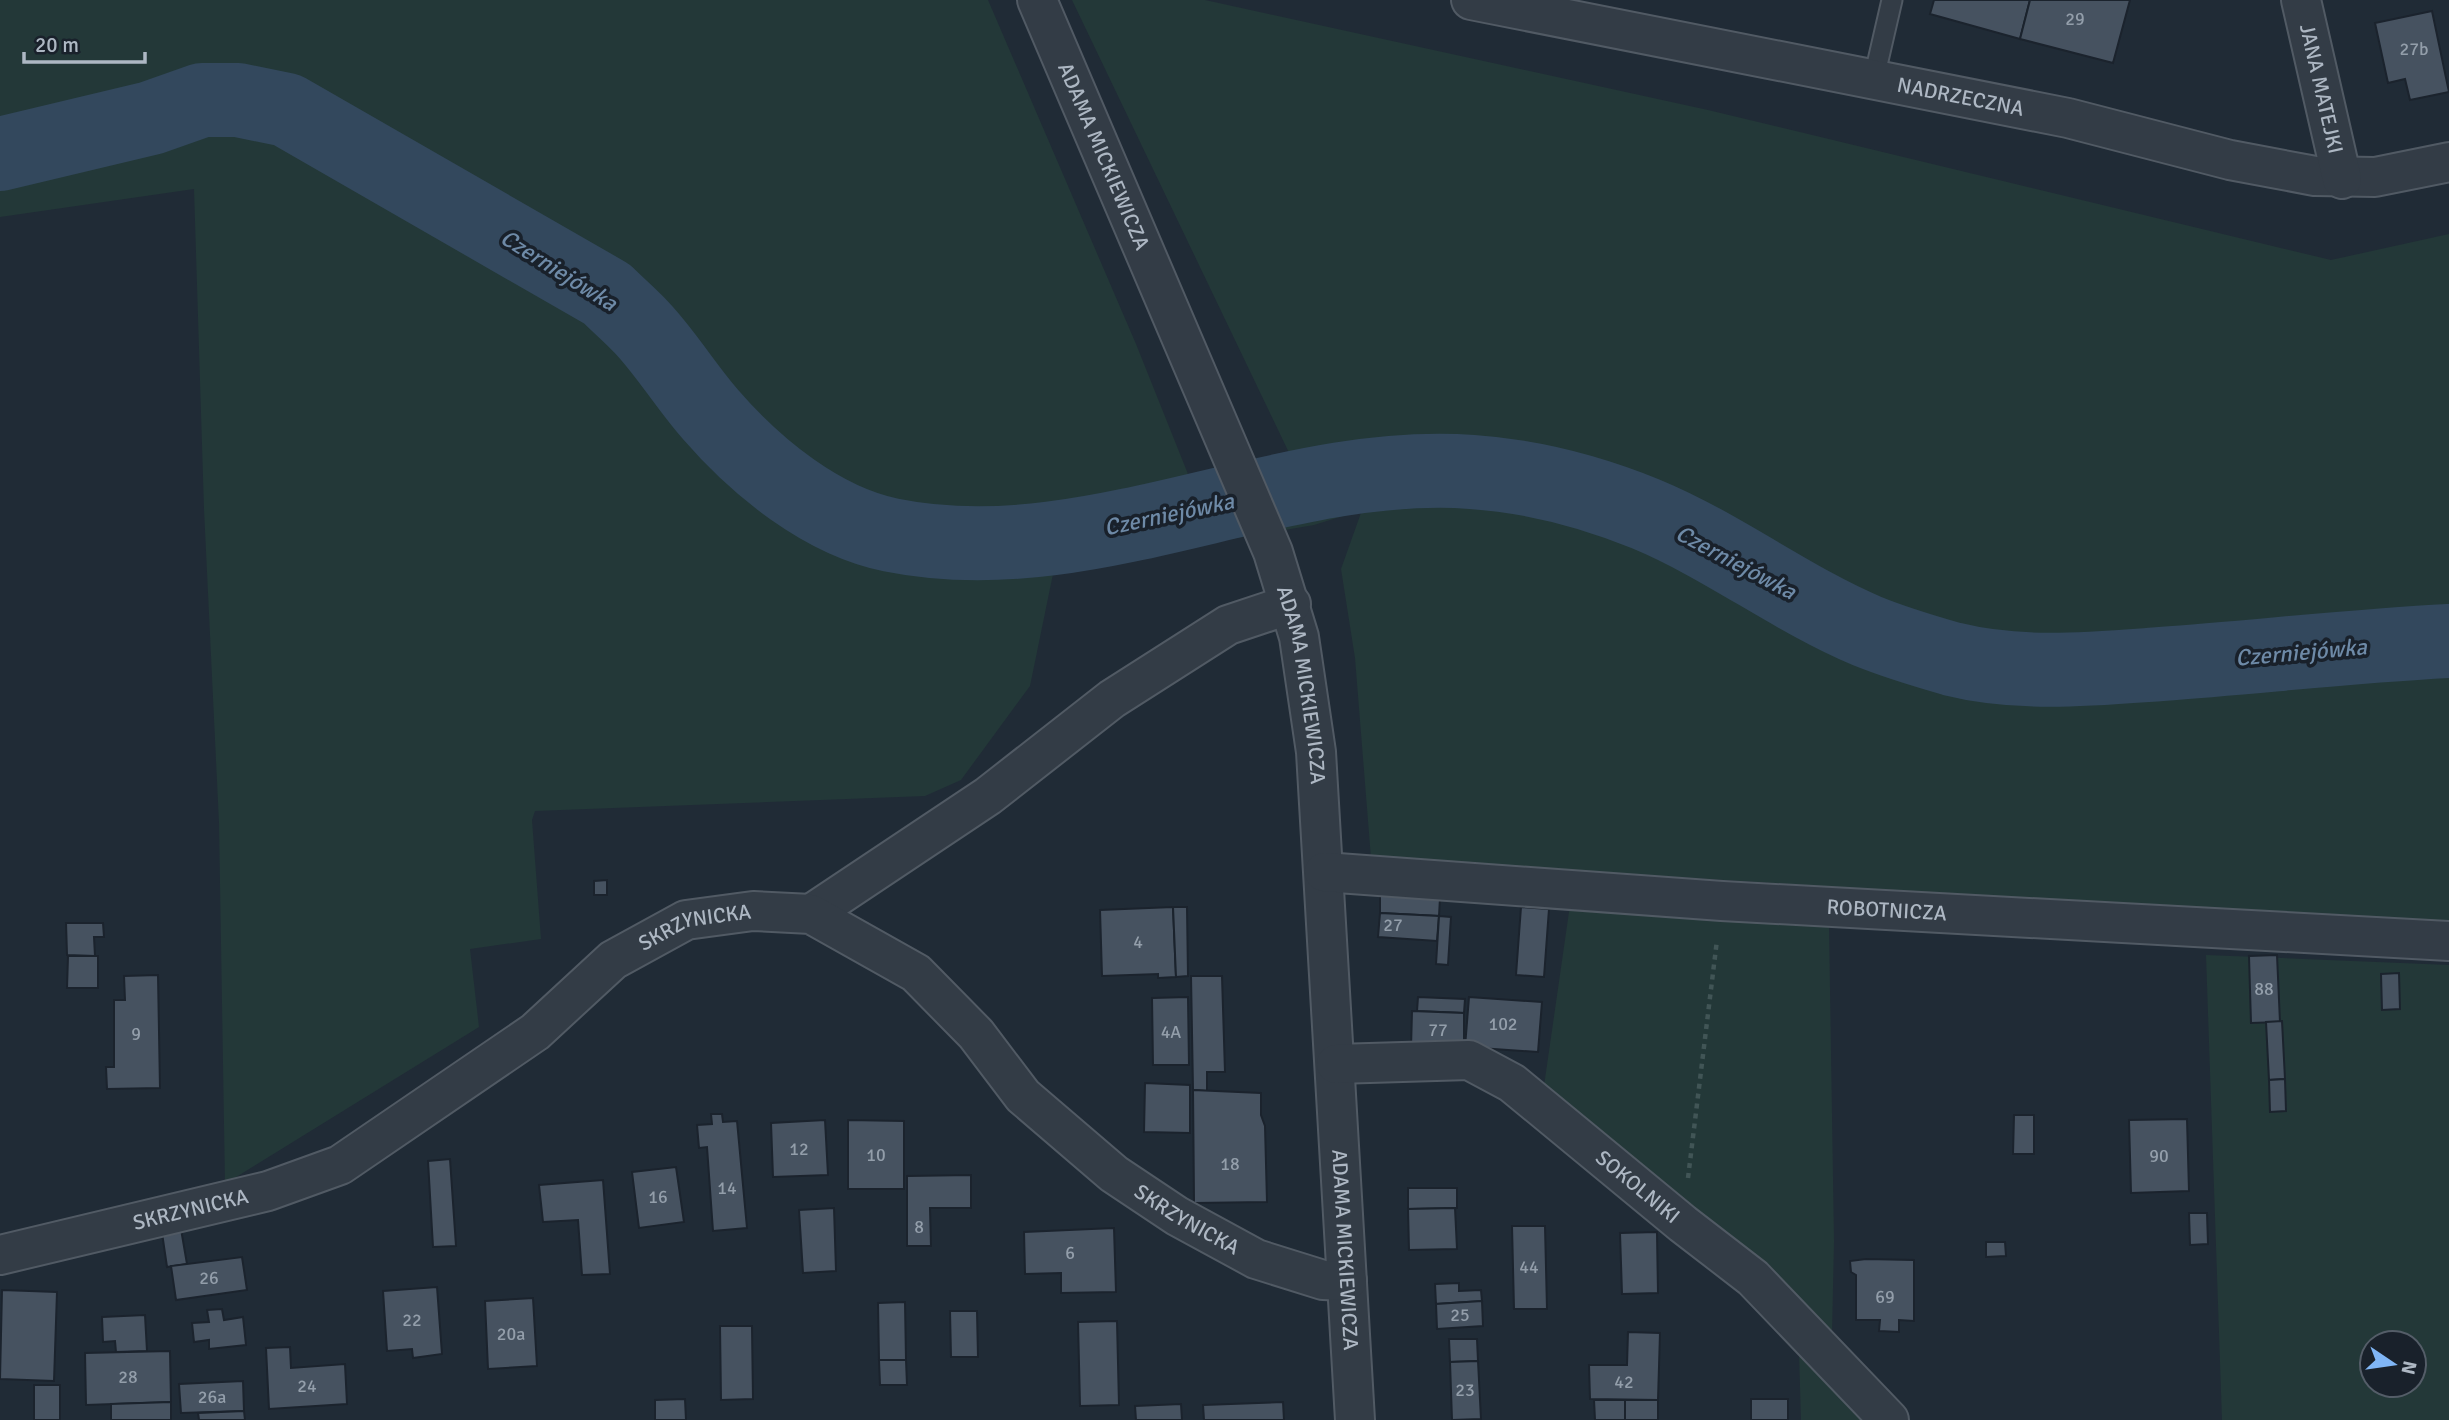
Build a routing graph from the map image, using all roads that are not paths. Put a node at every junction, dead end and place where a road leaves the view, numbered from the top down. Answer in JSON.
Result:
{"nodes":[{"id":1,"x":1037,"y":0,"type":"edge"},
{"id":2,"x":1471,"y":0,"type":"edge"},
{"id":3,"x":1892,"y":0,"type":"edge"},
{"id":4,"x":2301,"y":0,"type":"edge"},
{"id":5,"x":1874,"y":78,"type":"junction"},
{"id":6,"x":2449,"y":163,"type":"edge"},
{"id":7,"x":2342,"y":179,"type":"junction"},
{"id":8,"x":1291,"y":604,"type":"junction"},
{"id":9,"x":1324,"y":872,"type":"junction"},
{"id":10,"x":811,"y":914,"type":"junction"},
{"id":11,"x":2449,"y":941,"type":"edge"},
{"id":12,"x":1336,"y":1064,"type":"junction"},
{"id":13,"x":0,"y":1255,"type":"edge"},
{"id":14,"x":1347,"y":1281,"type":"junction"},
{"id":15,"x":1355,"y":1420,"type":"edge"},
{"id":16,"x":1889,"y":1420,"type":"edge"}],
"edges":[{"from":1,"to":8,"type":"street","name":"ADAMA MICKIEWICZA"},
{"from":2,"to":5,"type":"street","name":"NADRZECZNA"},
{"from":3,"to":5,"type":"lane"},
{"from":4,"to":7,"type":"street","name":"JANA MATEJKI"},
{"from":5,"to":7,"type":"street","name":"NADRZECZNA"},
{"from":6,"to":7,"type":"street","name":"NADRZECZNA"},
{"from":8,"to":9,"type":"street","name":"ADAMA MICKIEWICZA"},
{"from":8,"to":10,"type":"street"},
{"from":9,"to":11,"type":"street","name":"ROBOTNICZA"},
{"from":9,"to":12,"type":"street","name":"ADAMA MICKIEWICZA"},
{"from":10,"to":13,"type":"street","name":"SKRZYNICKA"},
{"from":10,"to":14,"type":"street","name":"SKRZYNICKA"},
{"from":12,"to":14,"type":"street","name":"ADAMA MICKIEWICZA"},
{"from":12,"to":16,"type":"street","name":"SOKOLNIKI"},
{"from":14,"to":15,"type":"street","name":"ADAMA MICKIEWICZA"}]}
